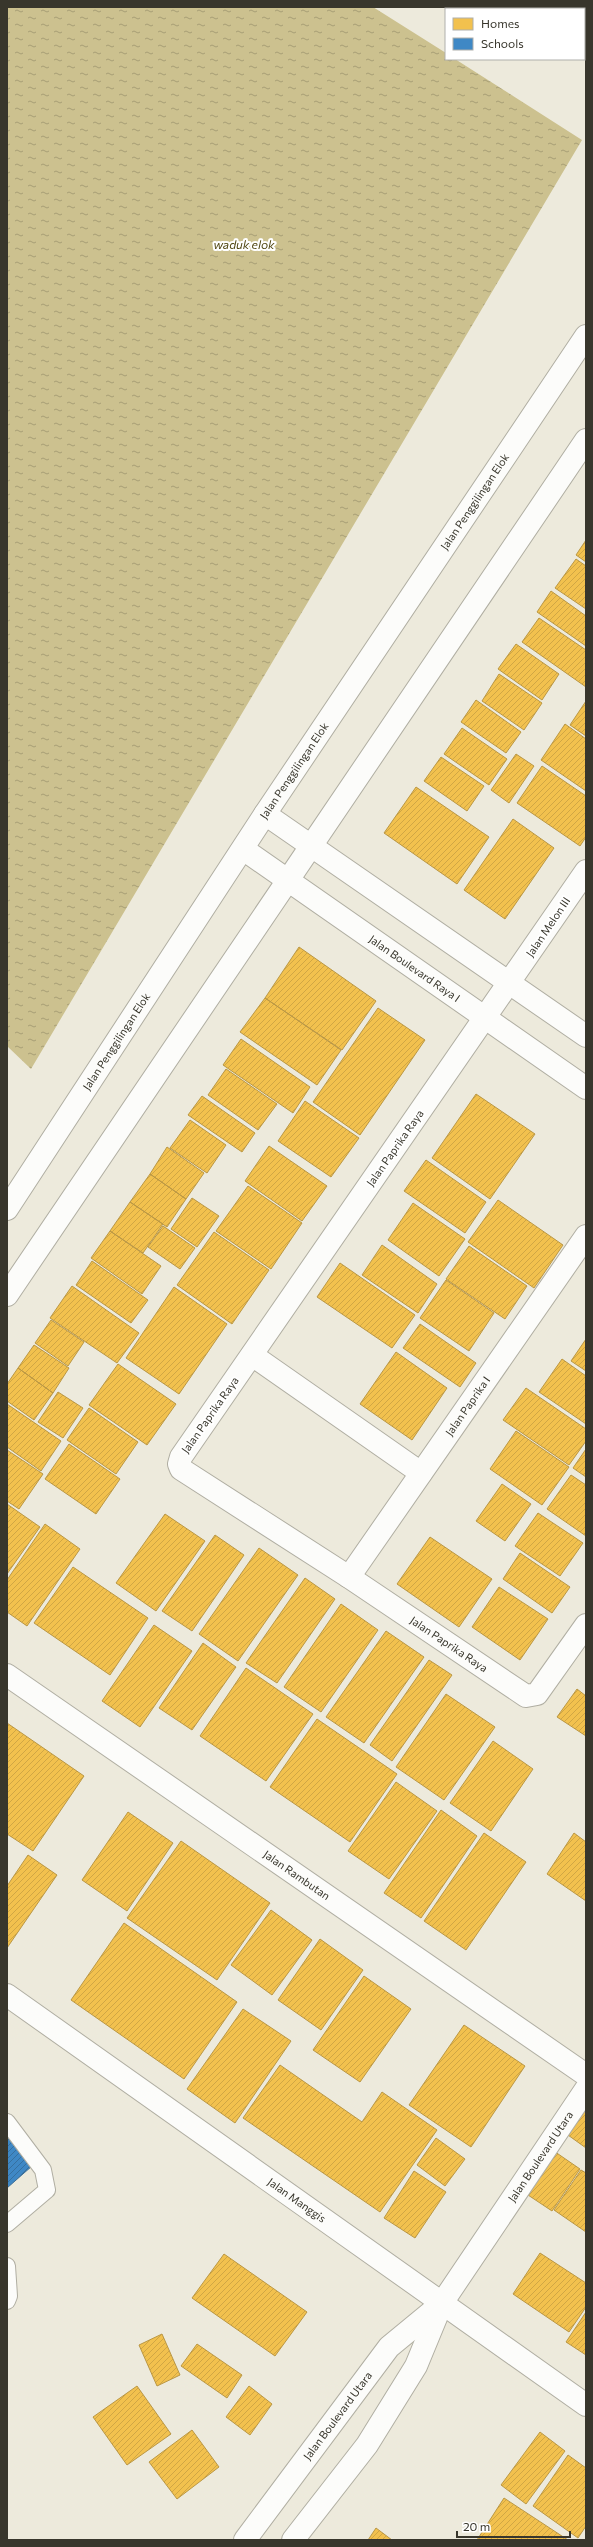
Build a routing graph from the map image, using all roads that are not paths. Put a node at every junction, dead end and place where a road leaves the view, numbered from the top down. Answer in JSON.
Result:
{"nodes":[{"id":1,"x":586,"y":336,"type":"edge"},
{"id":2,"x":586,"y":440,"type":"edge"},
{"id":3,"x":265,"y":814,"type":"junction"},
{"id":4,"x":311,"y":845,"type":"junction"},
{"id":5,"x":242,"y":849,"type":"junction"},
{"id":6,"x":586,"y":871,"type":"edge"},
{"id":7,"x":288,"y":880,"type":"junction"},
{"id":8,"x":509,"y":983,"type":"junction"},
{"id":9,"x":486,"y":1018,"type":"junction"},
{"id":10,"x":586,"y":1036,"type":"edge"},
{"id":11,"x":586,"y":1088,"type":"edge"},
{"id":12,"x":7,"y":1209,"type":"edge"},
{"id":13,"x":586,"y":1236,"type":"edge"},
{"id":14,"x":7,"y":1295,"type":"edge"},
{"id":15,"x":252,"y":1355,"type":"junction"},
{"id":16,"x":421,"y":1473,"type":"junction"},
{"id":17,"x":349,"y":1577,"type":"junction"},
{"id":18,"x":586,"y":1625,"type":"edge"},
{"id":19,"x":7,"y":1675,"type":"edge"},
{"id":20,"x":7,"y":1995,"type":"edge"},
{"id":21,"x":586,"y":2076,"type":"edge"},
{"id":22,"x":586,"y":2089,"type":"edge"},
{"id":23,"x":7,"y":2122,"type":"edge"},
{"id":24,"x":7,"y":2224,"type":"edge"},
{"id":25,"x":7,"y":2266,"type":"edge"},
{"id":26,"x":7,"y":2301,"type":"edge"},
{"id":27,"x":442,"y":2303,"type":"junction"},
{"id":28,"x":586,"y":2405,"type":"edge"},
{"id":29,"x":245,"y":2540,"type":"edge"},
{"id":30,"x":293,"y":2540,"type":"edge"}],
"edges":[{"from":1,"to":3,"type":"street","name":"Jalan Penggilingan Elok"},
{"from":2,"to":4,"type":"street"},
{"from":3,"to":4,"type":"street"},
{"from":3,"to":5,"type":"street","name":"Jalan Penggilingan Elok"},
{"from":4,"to":7,"type":"street"},
{"from":4,"to":8,"type":"street"},
{"from":5,"to":7,"type":"street","name":"Jalan Boulevard Raya I"},
{"from":5,"to":12,"type":"street","name":"Jalan Penggilingan Elok"},
{"from":6,"to":8,"type":"street","name":"Jalan Melon III"},
{"from":7,"to":9,"type":"street","name":"Jalan Boulevard Raya I"},
{"from":7,"to":14,"type":"street"},
{"from":8,"to":9,"type":"street","name":"Jalan Paprika Raya"},
{"from":8,"to":10,"type":"street"},
{"from":9,"to":11,"type":"street","name":"Jalan Boulevard Raya I"},
{"from":9,"to":15,"type":"street","name":"Jalan Paprika Raya"},
{"from":13,"to":16,"type":"street","name":"Jalan Paprika I"},
{"from":15,"to":16,"type":"street"},
{"from":15,"to":17,"type":"street","name":"Jalan Paprika Raya"},
{"from":16,"to":17,"type":"street","name":"Jalan Paprika I"},
{"from":17,"to":18,"type":"street","name":"Jalan Paprika Raya"},
{"from":19,"to":21,"type":"street","name":"Jalan Rambutan"},
{"from":20,"to":27,"type":"street","name":"Jalan Manggis"},
{"from":22,"to":27,"type":"street","name":"Jalan Boulevard Utara"},
{"from":23,"to":24,"type":"lane"},
{"from":25,"to":26,"type":"lane"},
{"from":27,"to":28,"type":"street","name":"Jalan Manggis"},
{"from":27,"to":29,"type":"street","name":"Jalan Boulevard Utara"},
{"from":27,"to":30,"type":"street","name":"Jalan Boulevard Utara"}]}
